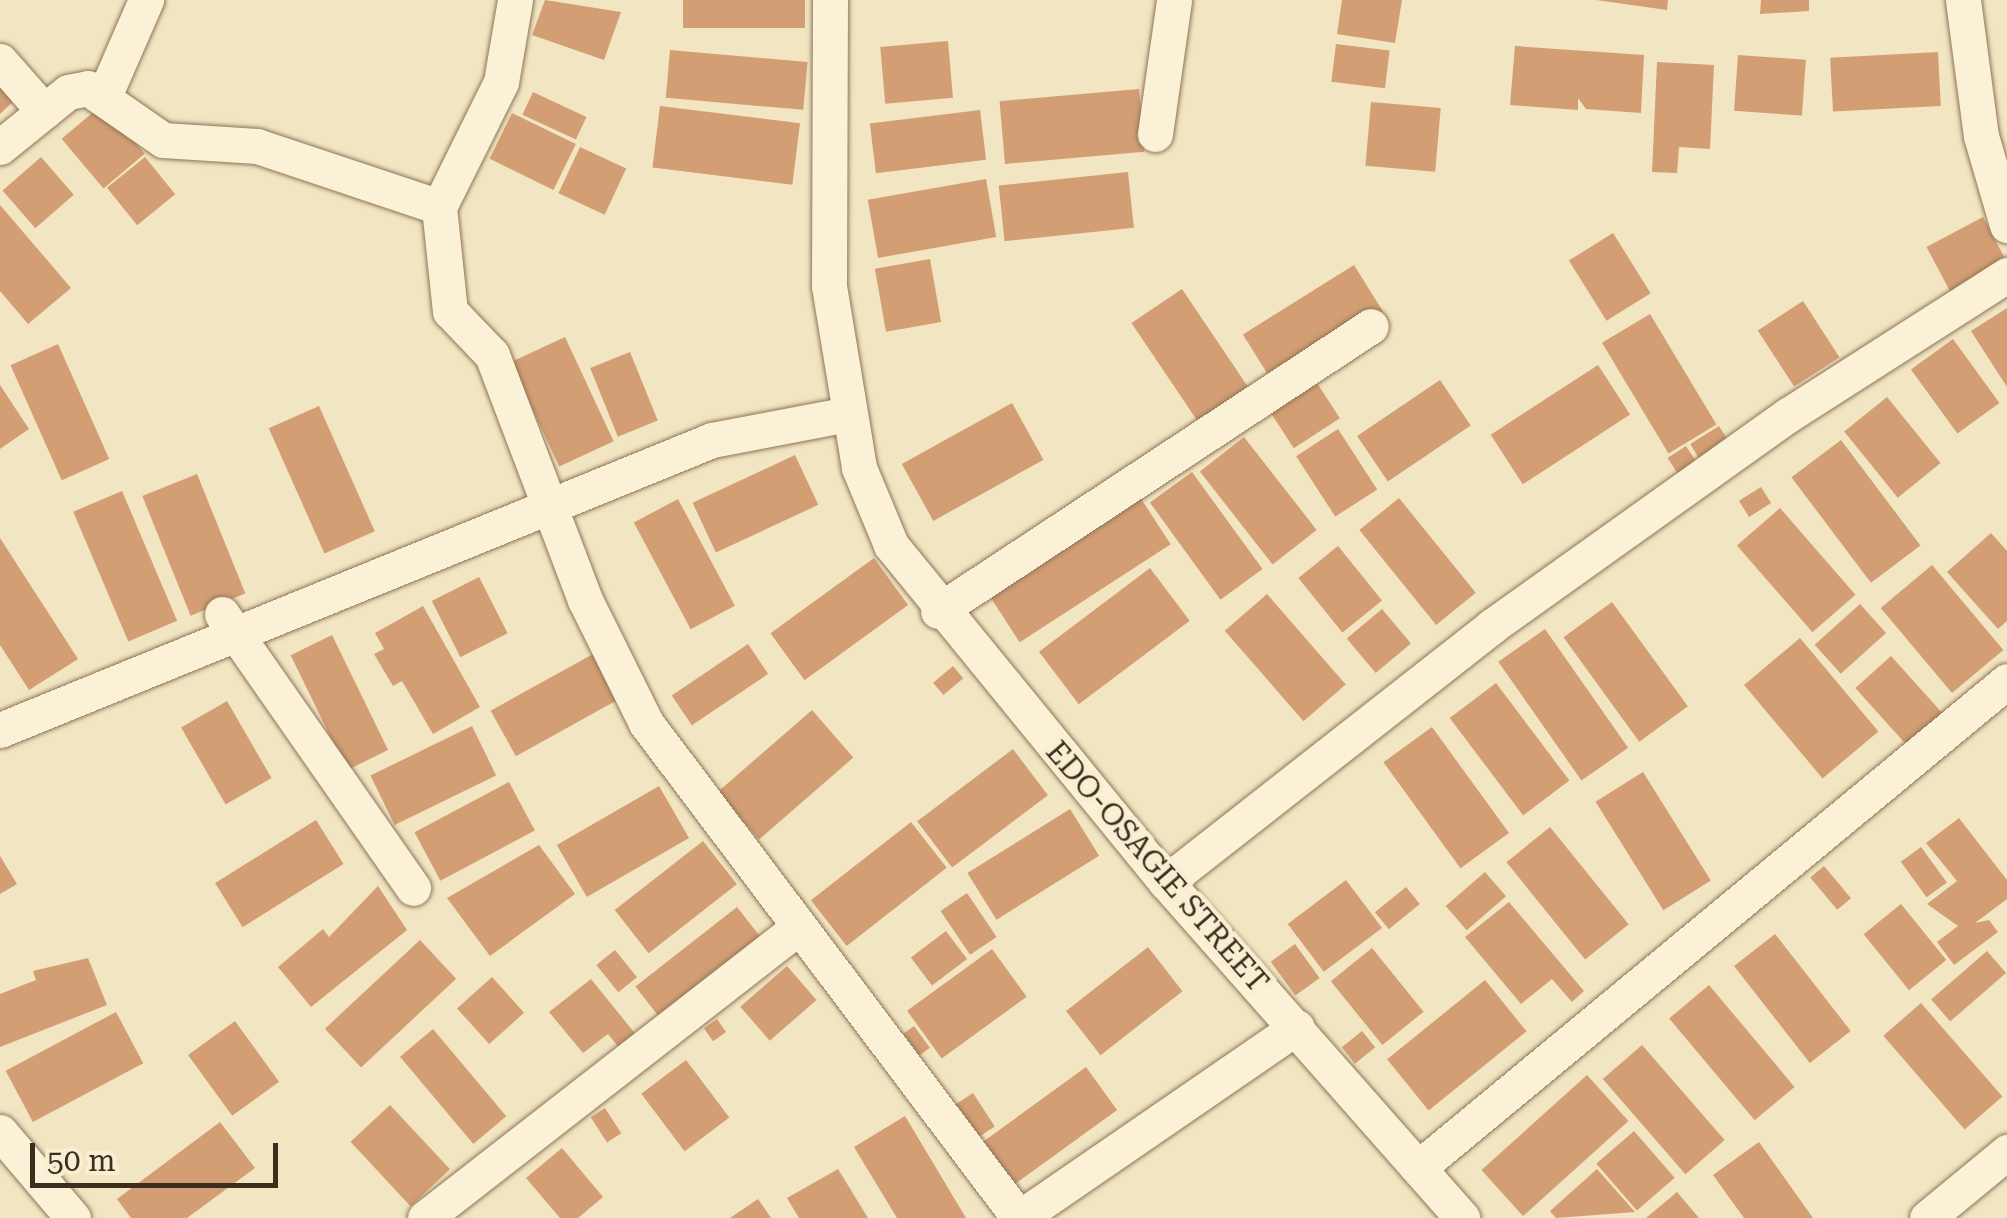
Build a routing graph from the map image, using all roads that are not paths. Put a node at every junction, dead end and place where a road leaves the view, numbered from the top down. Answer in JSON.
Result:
{"nodes":[{"id":1,"x":146,"y":0,"type":"edge"},
{"id":2,"x":514,"y":0,"type":"edge"},
{"id":3,"x":830,"y":0,"type":"edge"},
{"id":4,"x":1174,"y":0,"type":"edge"},
{"id":5,"x":1962,"y":0,"type":"edge"},
{"id":6,"x":0,"y":61,"type":"edge"},
{"id":7,"x":104,"y":94,"type":"junction"},
{"id":8,"x":44,"y":111,"type":"junction"},
{"id":9,"x":1155,"y":134,"type":"dead end"},
{"id":10,"x":0,"y":147,"type":"edge"},
{"id":11,"x":438,"y":207,"type":"junction"},
{"id":12,"x":2007,"y":224,"type":"edge"},
{"id":13,"x":2007,"y":275,"type":"edge"},
{"id":14,"x":1371,"y":326,"type":"dead end"},
{"id":15,"x":848,"y":414,"type":"junction"},
{"id":16,"x":554,"y":503,"type":"junction"},
{"id":17,"x":938,"y":611,"type":"junction"},
{"id":18,"x":227,"y":624,"type":"junction"},
{"id":19,"x":2007,"y":681,"type":"edge"},
{"id":20,"x":0,"y":730,"type":"edge"},
{"id":21,"x":1166,"y":882,"type":"junction"},
{"id":22,"x":413,"y":888,"type":"dead end"},
{"id":23,"x":796,"y":929,"type":"junction"},
{"id":24,"x":1297,"y":1028,"type":"junction"},
{"id":25,"x":0,"y":1132,"type":"edge"},
{"id":26,"x":2007,"y":1152,"type":"edge"},
{"id":27,"x":1418,"y":1168,"type":"junction"},
{"id":28,"x":58,"y":1213,"type":"edge"},
{"id":29,"x":425,"y":1218,"type":"edge"},
{"id":30,"x":1462,"y":1218,"type":"edge"},
{"id":31,"x":1928,"y":1218,"type":"edge"}],
"edges":[{"from":1,"to":7,"type":"street"},
{"from":2,"to":11,"type":"street"},
{"from":3,"to":15,"type":"street","name":"EDO-OSAGIE STREET"},
{"from":4,"to":9,"type":"street"},
{"from":5,"to":12,"type":"street"},
{"from":6,"to":8,"type":"street"},
{"from":7,"to":8,"type":"street"},
{"from":7,"to":11,"type":"street"},
{"from":8,"to":10,"type":"street"},
{"from":11,"to":16,"type":"street"},
{"from":13,"to":21,"type":"street"},
{"from":14,"to":17,"type":"street"},
{"from":15,"to":16,"type":"street"},
{"from":15,"to":17,"type":"street","name":"EDO-OSAGIE STREET"},
{"from":16,"to":18,"type":"street"},
{"from":16,"to":23,"type":"street"},
{"from":17,"to":21,"type":"street","name":"EDO-OSAGIE STREET"},
{"from":18,"to":20,"type":"street"},
{"from":18,"to":22,"type":"street"},
{"from":19,"to":27,"type":"street"},
{"from":21,"to":24,"type":"street","name":"EDO-OSAGIE STREET"},
{"from":23,"to":24,"type":"street"},
{"from":23,"to":29,"type":"street"},
{"from":24,"to":27,"type":"street","name":"EDO-OSAGIE STREET"},
{"from":25,"to":28,"type":"street"},
{"from":26,"to":31,"type":"street"},
{"from":27,"to":30,"type":"street","name":"EDO-OSAGIE STREET"}]}
